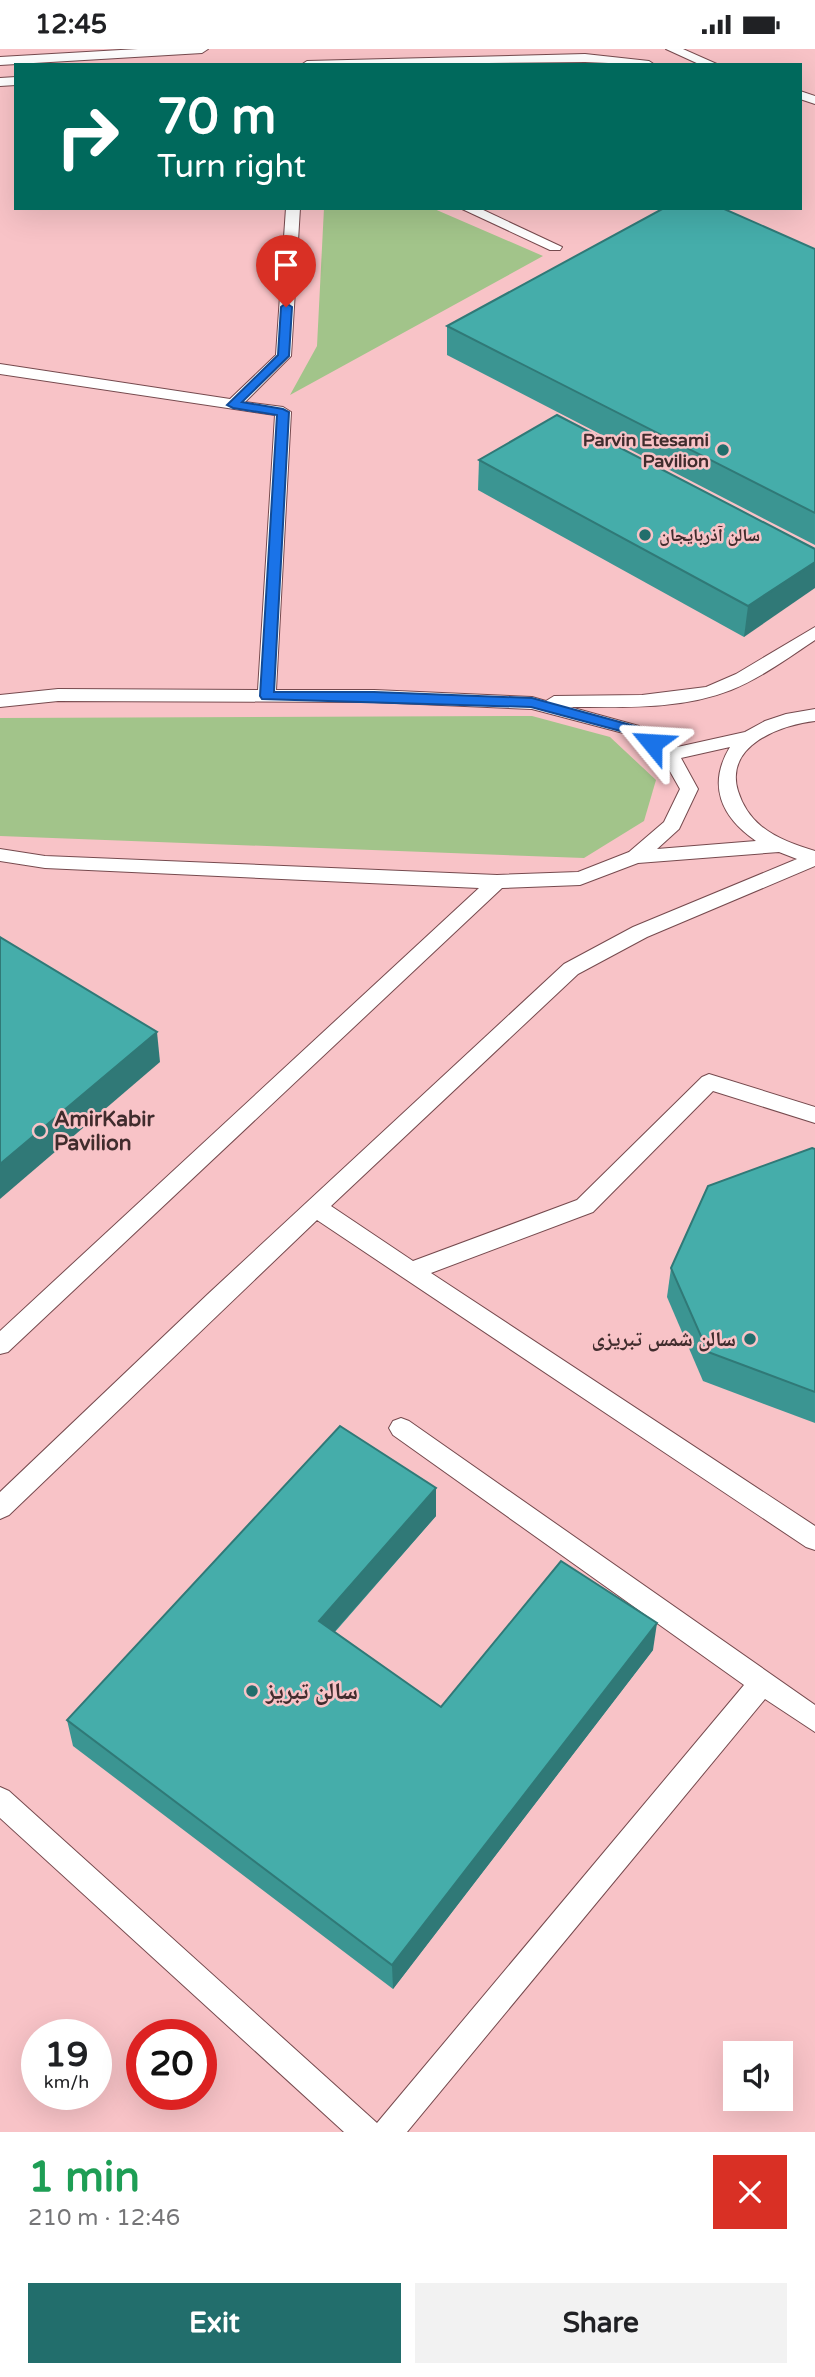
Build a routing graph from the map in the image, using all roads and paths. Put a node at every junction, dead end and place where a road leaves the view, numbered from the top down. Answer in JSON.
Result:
{"nodes":[{"id":1,"x":202,"y":49,"type":"edge"},
{"id":2,"x":672,"y":49,"type":"edge"},
{"id":3,"x":0,"y":61,"type":"edge"},
{"id":4,"x":386,"y":63,"type":"edge"},
{"id":5,"x":631,"y":63,"type":"edge"},
{"id":6,"x":708,"y":63,"type":"edge"},
{"id":7,"x":293,"y":210,"type":"edge"},
{"id":8,"x":472,"y":210,"type":"edge"},
{"id":9,"x":555,"y":247,"type":"dead end"},
{"id":10,"x":0,"y":369,"type":"edge"},
{"id":11,"x":233,"y":405,"type":"junction"},
{"id":12,"x":815,"y":632,"type":"edge"},
{"id":13,"x":267,"y":696,"type":"junction"},
{"id":14,"x":0,"y":701,"type":"edge"},
{"id":15,"x":532,"y":703,"type":"junction"},
{"id":16,"x":815,"y":715,"type":"edge"},
{"id":17,"x":748,"y":737,"type":"junction"},
{"id":18,"x":670,"y":755,"type":"junction"},
{"id":19,"x":778,"y":846,"type":"junction"},
{"id":20,"x":0,"y":855,"type":"edge"},
{"id":21,"x":636,"y":857,"type":"junction"},
{"id":22,"x":815,"y":858,"type":"edge"},
{"id":23,"x":497,"y":882,"type":"junction"},
{"id":24,"x":815,"y":1115,"type":"edge"},
{"id":25,"x":316,"y":1208,"type":"junction"},
{"id":26,"x":411,"y":1271,"type":"junction"},
{"id":27,"x":0,"y":1345,"type":"edge"},
{"id":28,"x":401,"y":1428,"type":"dead end"},
{"id":29,"x":0,"y":1508,"type":"edge"},
{"id":30,"x":815,"y":1539,"type":"edge"},
{"id":31,"x":763,"y":1682,"type":"junction"},
{"id":32,"x":815,"y":1720,"type":"edge"},
{"id":33,"x":0,"y":1800,"type":"edge"},
{"id":34,"x":366,"y":2132,"type":"edge"},
{"id":35,"x":388,"y":2132,"type":"edge"}],
"edges":[{"from":1,"to":3,"type":"lane"},
{"from":2,"to":6,"type":"lane"},
{"from":4,"to":5,"type":"lane"},
{"from":7,"to":11,"type":"lane"},
{"from":8,"to":9,"type":"lane"},
{"from":10,"to":11,"type":"lane"},
{"from":11,"to":13,"type":"lane"},
{"from":12,"to":15,"type":"lane"},
{"from":13,"to":14,"type":"lane"},
{"from":13,"to":15,"type":"lane"},
{"from":15,"to":18,"type":"lane"},
{"from":16,"to":17,"type":"lane"},
{"from":17,"to":18,"type":"lane"},
{"from":17,"to":19,"type":"lane"},
{"from":18,"to":21,"type":"lane"},
{"from":19,"to":21,"type":"lane"},
{"from":19,"to":22,"type":"lane"},
{"from":20,"to":23,"type":"lane"},
{"from":21,"to":23,"type":"lane"},
{"from":22,"to":25,"type":"lane"},
{"from":23,"to":27,"type":"lane"},
{"from":24,"to":26,"type":"lane"},
{"from":25,"to":26,"type":"lane"},
{"from":25,"to":29,"type":"lane"},
{"from":26,"to":30,"type":"lane"},
{"from":28,"to":31,"type":"lane"},
{"from":31,"to":32,"type":"lane"},
{"from":31,"to":35,"type":"lane"},
{"from":33,"to":34,"type":"lane"}]}
